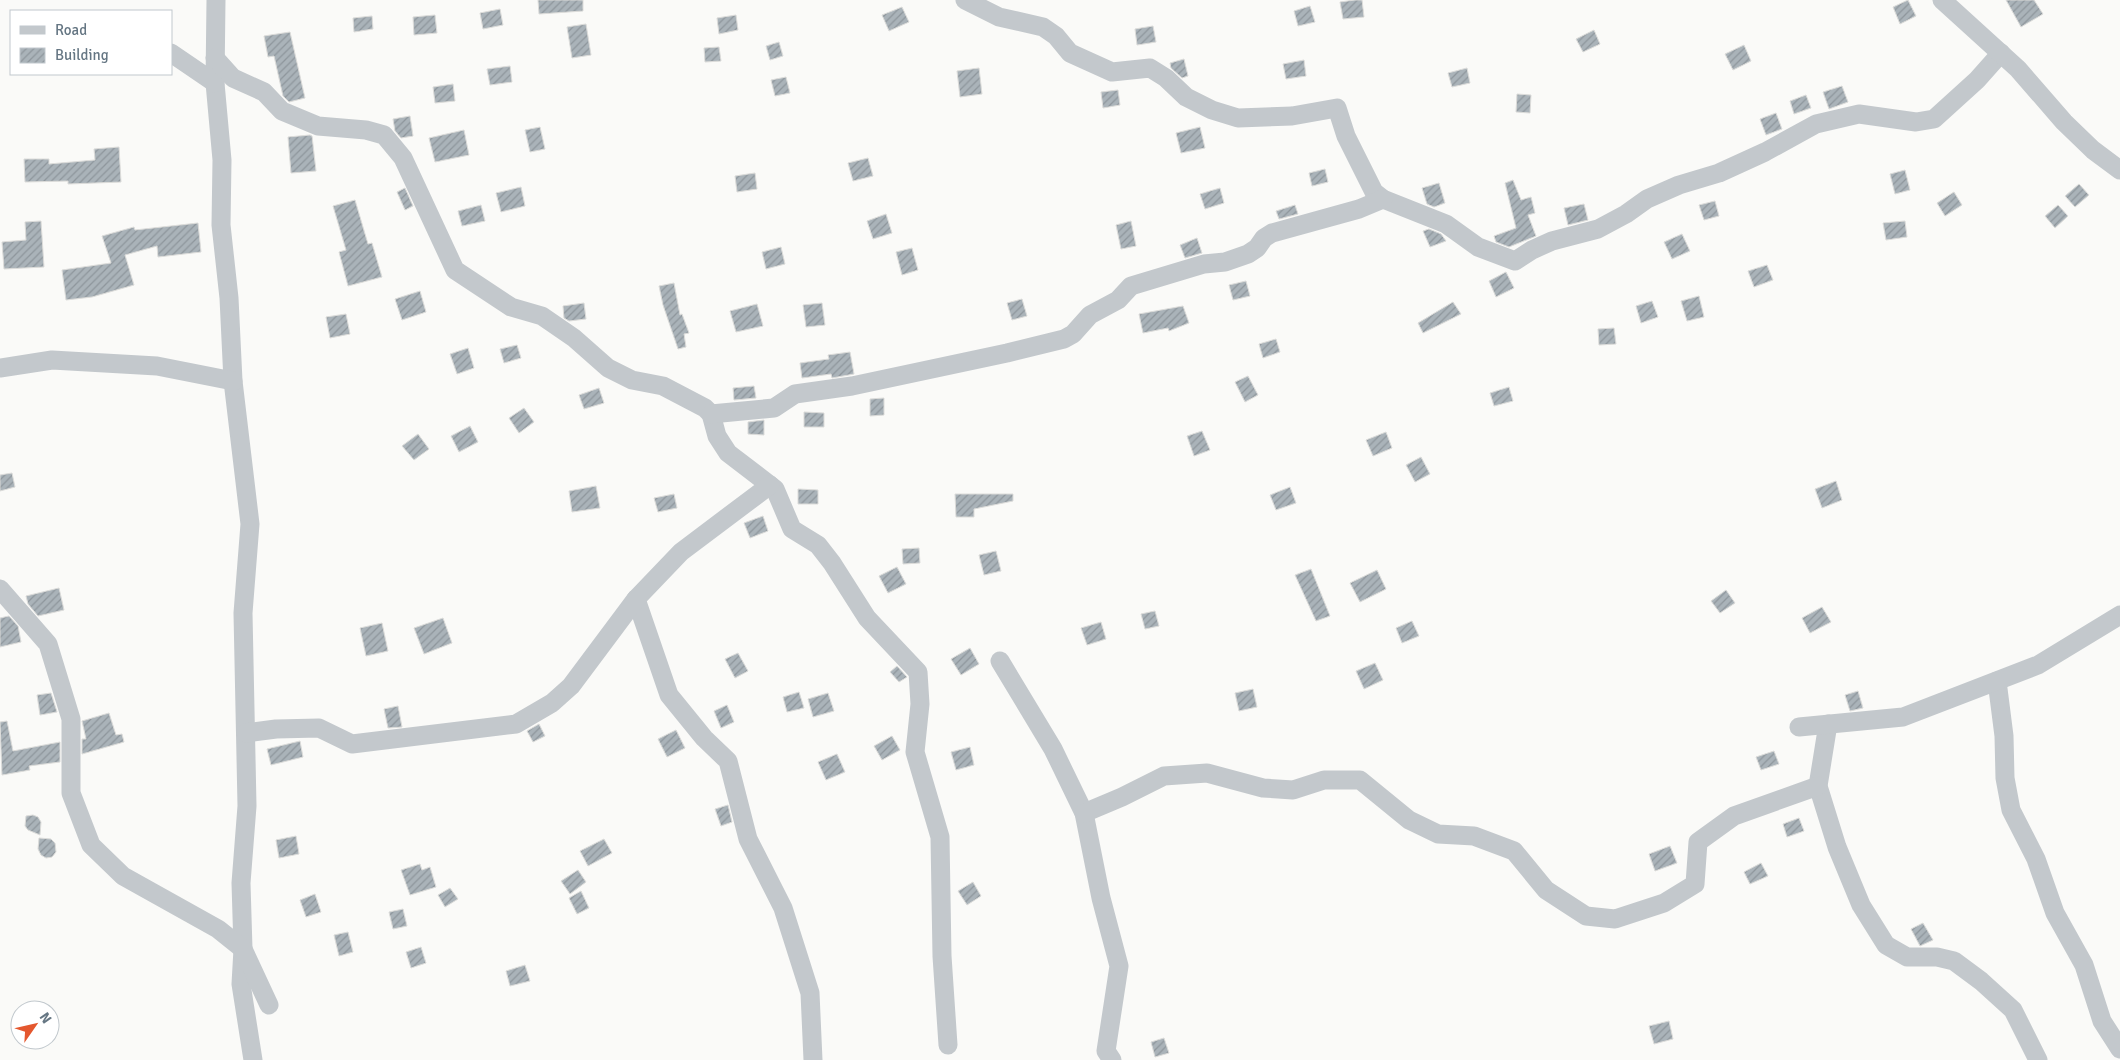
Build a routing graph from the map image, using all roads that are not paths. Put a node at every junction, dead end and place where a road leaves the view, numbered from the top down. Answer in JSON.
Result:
{"nodes":[{"id":1,"x":216,"y":0,"type":"edge"},
{"id":2,"x":965,"y":0,"type":"edge"},
{"id":3,"x":1942,"y":0,"type":"edge"},
{"id":4,"x":2002,"y":53,"type":"junction"},
{"id":5,"x":172,"y":54,"type":"edge"},
{"id":6,"x":215,"y":58,"type":"junction"},
{"id":7,"x":214,"y":83,"type":"junction"},
{"id":8,"x":2120,"y":170,"type":"edge"},
{"id":9,"x":1383,"y":199,"type":"junction"},
{"id":10,"x":0,"y":368,"type":"edge"},
{"id":11,"x":233,"y":381,"type":"junction"},
{"id":12,"x":710,"y":414,"type":"junction"},
{"id":13,"x":770,"y":485,"type":"junction"},
{"id":14,"x":0,"y":589,"type":"edge"},
{"id":15,"x":636,"y":599,"type":"junction"},
{"id":16,"x":2120,"y":615,"type":"edge"},
{"id":17,"x":1000,"y":661,"type":"dead end"},
{"id":18,"x":1997,"y":681,"type":"junction"},
{"id":19,"x":1828,"y":724,"type":"junction"},
{"id":20,"x":1799,"y":727,"type":"dead end"},
{"id":21,"x":246,"y":733,"type":"junction"},
{"id":22,"x":1818,"y":786,"type":"junction"},
{"id":23,"x":1084,"y":813,"type":"junction"},
{"id":24,"x":243,"y":949,"type":"junction"},
{"id":25,"x":269,"y":1005,"type":"dead end"},
{"id":26,"x":948,"y":1045,"type":"dead end"},
{"id":27,"x":2120,"y":1049,"type":"edge"},
{"id":28,"x":253,"y":1060,"type":"edge"},
{"id":29,"x":813,"y":1060,"type":"edge"},
{"id":30,"x":1112,"y":1060,"type":"edge"},
{"id":31,"x":2038,"y":1060,"type":"edge"}],
"edges":[{"from":1,"to":6,"type":"street"},
{"from":2,"to":9,"type":"street"},
{"from":3,"to":4,"type":"street"},
{"from":4,"to":8,"type":"street"},
{"from":4,"to":9,"type":"street"},
{"from":5,"to":7,"type":"street"},
{"from":6,"to":7,"type":"street"},
{"from":6,"to":12,"type":"street"},
{"from":7,"to":11,"type":"street"},
{"from":9,"to":12,"type":"street"},
{"from":10,"to":11,"type":"street"},
{"from":11,"to":21,"type":"street"},
{"from":12,"to":13,"type":"street"},
{"from":13,"to":15,"type":"street"},
{"from":13,"to":26,"type":"street"},
{"from":14,"to":24,"type":"street"},
{"from":15,"to":21,"type":"street"},
{"from":15,"to":29,"type":"street"},
{"from":16,"to":18,"type":"street"},
{"from":17,"to":23,"type":"street"},
{"from":18,"to":19,"type":"street"},
{"from":18,"to":27,"type":"street"},
{"from":19,"to":20,"type":"street"},
{"from":19,"to":22,"type":"street"},
{"from":21,"to":24,"type":"street"},
{"from":22,"to":23,"type":"street"},
{"from":22,"to":31,"type":"street"},
{"from":23,"to":30,"type":"street"},
{"from":24,"to":25,"type":"street"},
{"from":24,"to":28,"type":"street"}]}
